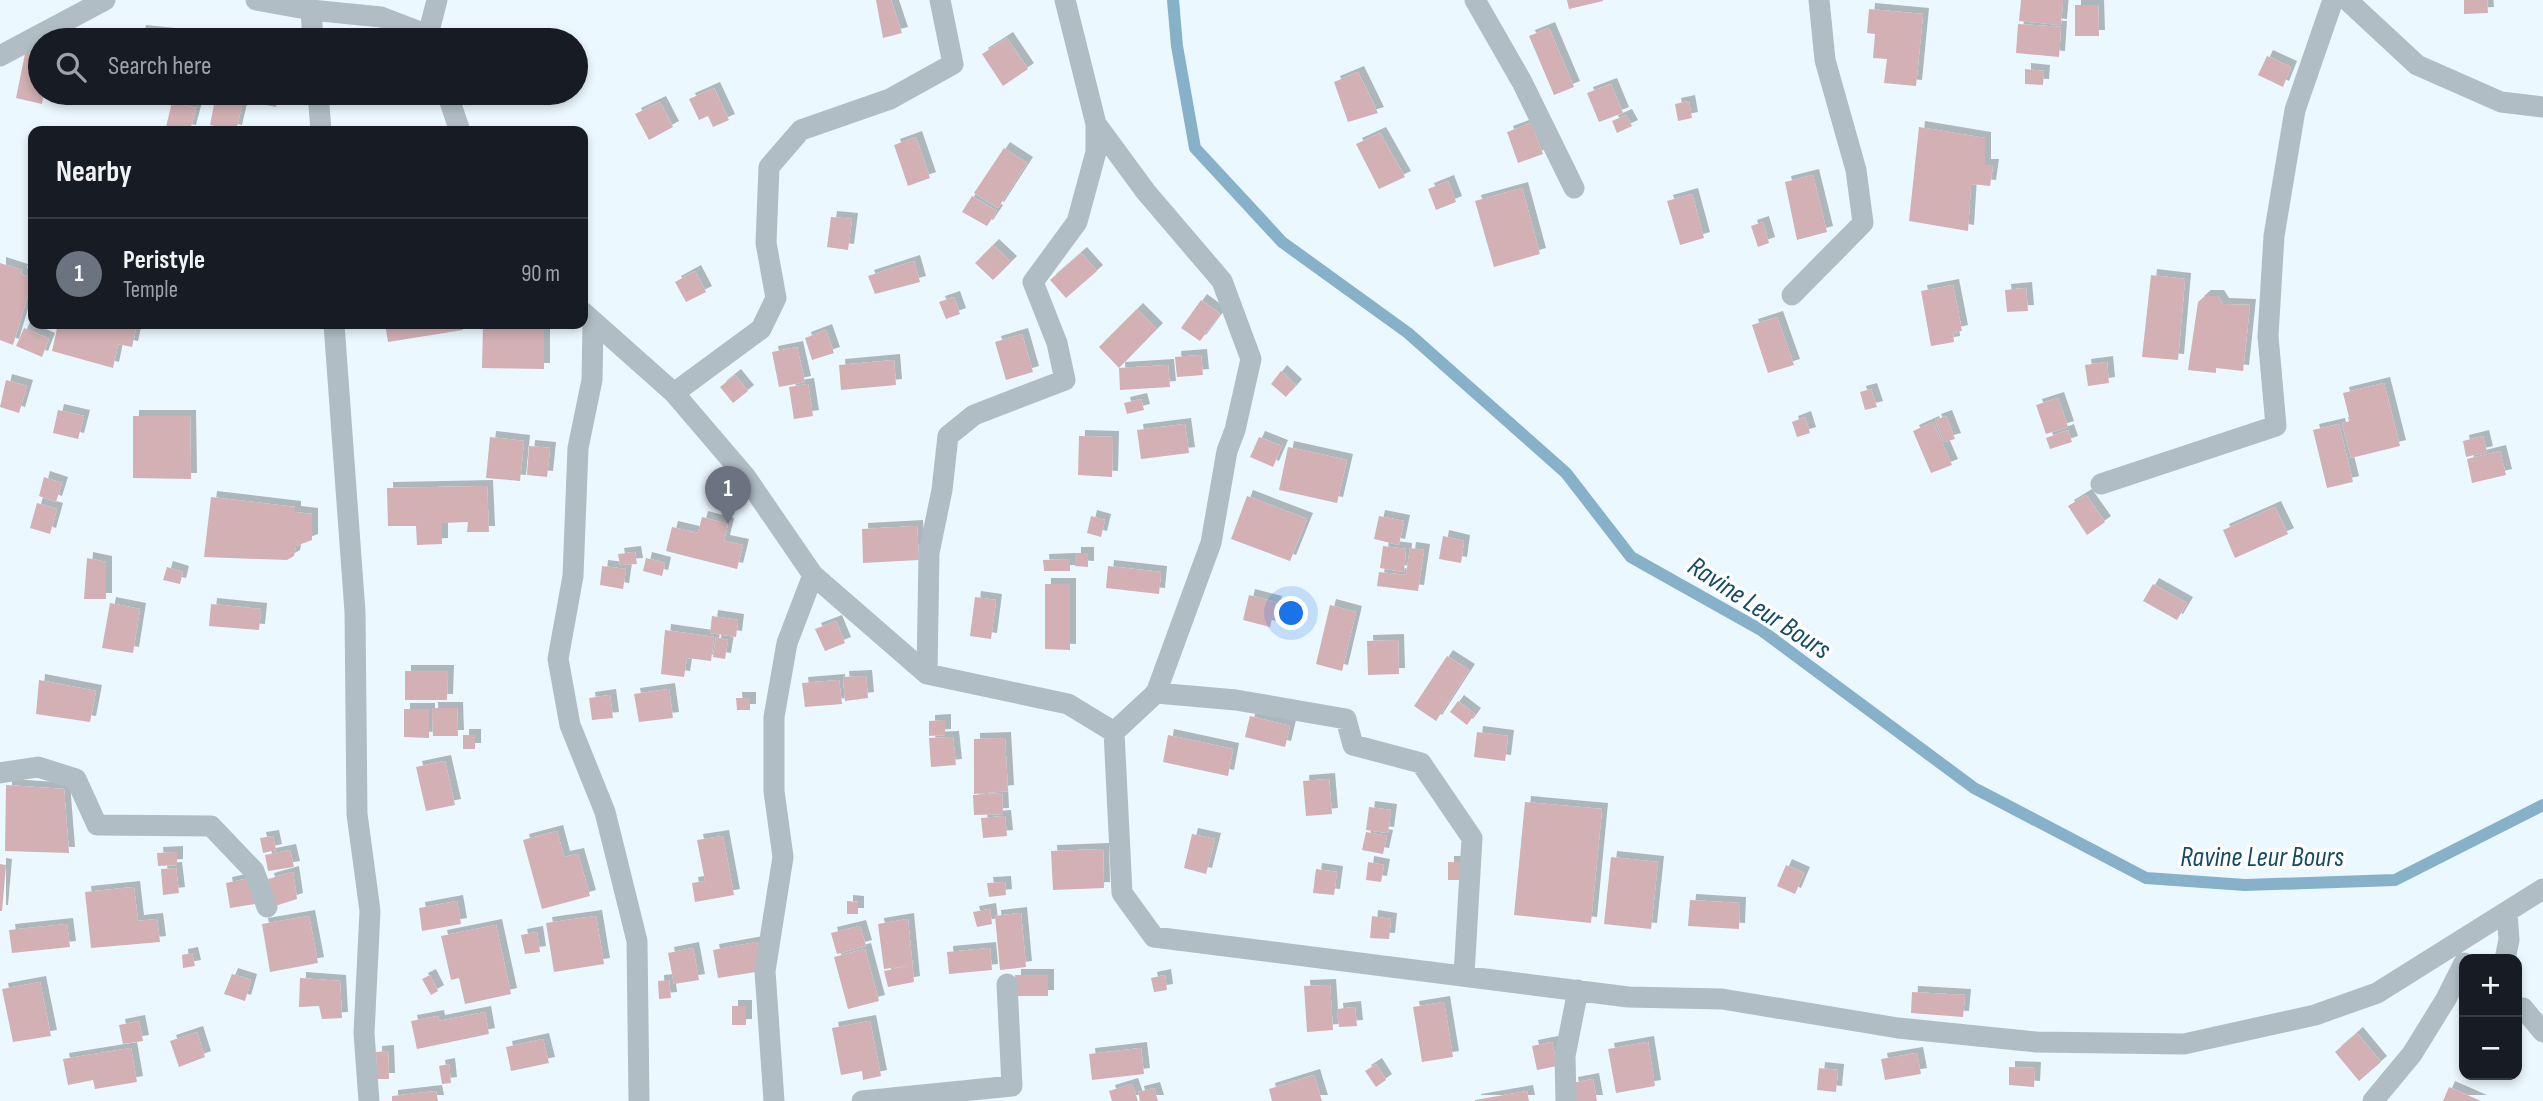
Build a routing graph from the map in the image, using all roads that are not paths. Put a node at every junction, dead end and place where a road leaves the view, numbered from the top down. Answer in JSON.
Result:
{"nodes":[{"id":1,"x":105,"y":0,"type":"edge"},
{"id":2,"x":256,"y":0,"type":"edge"},
{"id":3,"x":437,"y":0,"type":"edge"},
{"id":4,"x":940,"y":0,"type":"edge"},
{"id":5,"x":1065,"y":0,"type":"edge"},
{"id":6,"x":1475,"y":0,"type":"edge"},
{"id":7,"x":1819,"y":0,"type":"edge"},
{"id":8,"x":2333,"y":0,"type":"edge"},
{"id":9,"x":2347,"y":0,"type":"edge"},
{"id":10,"x":311,"y":10,"type":"junction"},
{"id":11,"x":52,"y":28,"type":"edge"},
{"id":12,"x":312,"y":28,"type":"edge"},
{"id":13,"x":407,"y":28,"type":"edge"},
{"id":14,"x":431,"y":28,"type":"edge"},
{"id":15,"x":28,"y":40,"type":"edge"},
{"id":16,"x":0,"y":55,"type":"edge"},
{"id":17,"x":319,"y":105,"type":"edge"},
{"id":18,"x":451,"y":105,"type":"edge"},
{"id":19,"x":2543,"y":107,"type":"edge"},
{"id":20,"x":1096,"y":124,"type":"junction"},
{"id":21,"x":321,"y":126,"type":"edge"},
{"id":22,"x":458,"y":126,"type":"edge"},
{"id":23,"x":1574,"y":188,"type":"dead end"},
{"id":24,"x":1791,"y":295,"type":"dead end"},
{"id":25,"x":588,"y":317,"type":"edge"},
{"id":26,"x":334,"y":329,"type":"edge"},
{"id":27,"x":674,"y":393,"type":"junction"},
{"id":28,"x":2101,"y":484,"type":"dead end"},
{"id":29,"x":813,"y":575,"type":"junction"},
{"id":30,"x":927,"y":674,"type":"junction"},
{"id":31,"x":1156,"y":693,"type":"junction"},
{"id":32,"x":1114,"y":732,"type":"junction"},
{"id":33,"x":0,"y":772,"type":"edge"},
{"id":34,"x":2543,"y":889,"type":"edge"},
{"id":35,"x":267,"y":907,"type":"dead end"},
{"id":36,"x":2507,"y":912,"type":"junction"},
{"id":37,"x":2476,"y":932,"type":"junction"},
{"id":38,"x":2468,"y":954,"type":"edge"},
{"id":39,"x":2506,"y":954,"type":"edge"},
{"id":40,"x":1464,"y":975,"type":"junction"},
{"id":41,"x":1007,"y":984,"type":"dead end"},
{"id":42,"x":1578,"y":990,"type":"junction"},
{"id":43,"x":2455,"y":999,"type":"edge"},
{"id":44,"x":2522,"y":1008,"type":"edge"},
{"id":45,"x":2543,"y":1032,"type":"edge"},
{"id":46,"x":369,"y":1101,"type":"edge"},
{"id":47,"x":639,"y":1101,"type":"edge"},
{"id":48,"x":775,"y":1101,"type":"edge"},
{"id":49,"x":862,"y":1101,"type":"edge"},
{"id":50,"x":1566,"y":1101,"type":"edge"},
{"id":51,"x":2373,"y":1101,"type":"edge"}],
"edges":[{"from":1,"to":11,"type":"street"},
{"from":2,"to":10,"type":"street"},
{"from":3,"to":14,"type":"street"},
{"from":4,"to":27,"type":"street"},
{"from":5,"to":20,"type":"street"},
{"from":6,"to":23,"type":"street"},
{"from":7,"to":24,"type":"street"},
{"from":8,"to":28,"type":"street"},
{"from":9,"to":19,"type":"street"},
{"from":10,"to":12,"type":"street"},
{"from":10,"to":13,"type":"street"},
{"from":15,"to":16,"type":"street"},
{"from":17,"to":21,"type":"street"},
{"from":18,"to":22,"type":"street"},
{"from":20,"to":30,"type":"street"},
{"from":20,"to":31,"type":"street"},
{"from":25,"to":27,"type":"street"},
{"from":25,"to":47,"type":"street"},
{"from":26,"to":46,"type":"street"},
{"from":27,"to":29,"type":"street"},
{"from":29,"to":30,"type":"street"},
{"from":29,"to":48,"type":"street"},
{"from":30,"to":32,"type":"street"},
{"from":31,"to":32,"type":"street"},
{"from":31,"to":40,"type":"street"},
{"from":32,"to":40,"type":"street"},
{"from":33,"to":35,"type":"street"},
{"from":34,"to":36,"type":"street"},
{"from":36,"to":37,"type":"street"},
{"from":36,"to":39,"type":"street"},
{"from":37,"to":38,"type":"street"},
{"from":37,"to":42,"type":"street"},
{"from":40,"to":42,"type":"street"},
{"from":41,"to":49,"type":"street"},
{"from":42,"to":50,"type":"street"},
{"from":43,"to":51,"type":"street"},
{"from":44,"to":45,"type":"street"}]}
